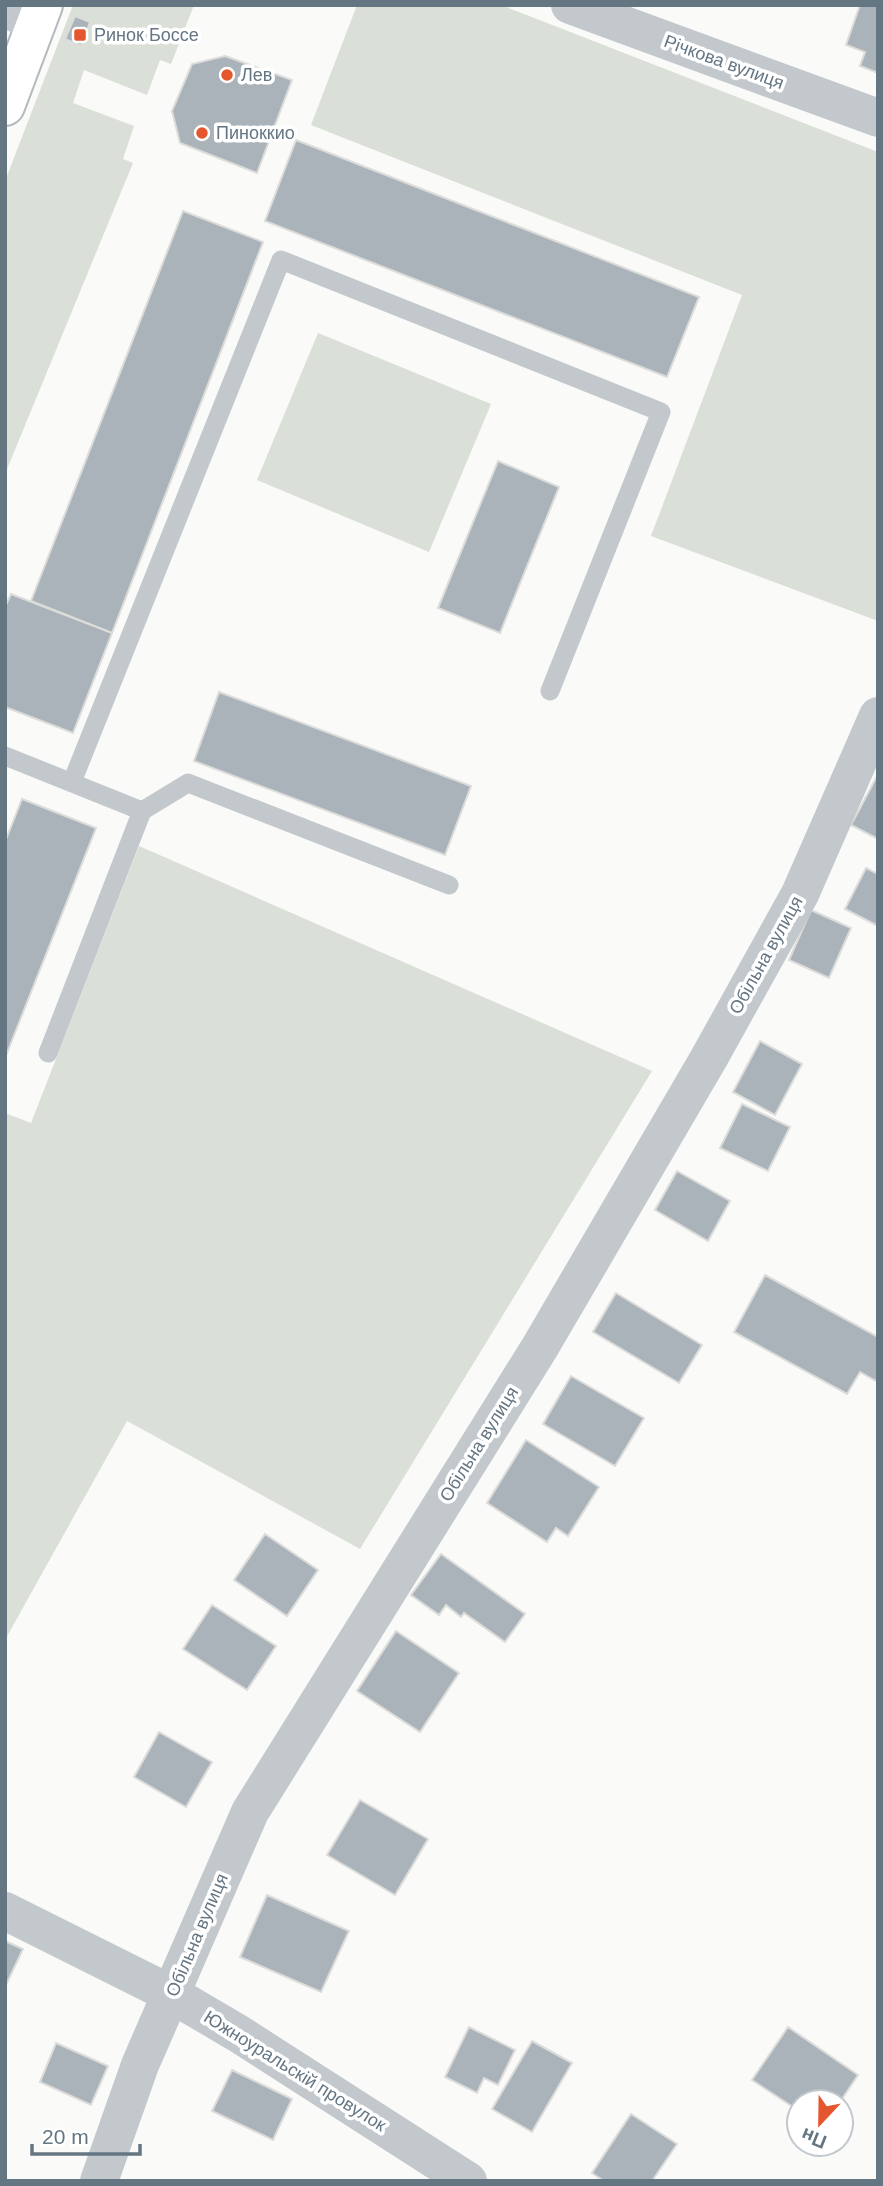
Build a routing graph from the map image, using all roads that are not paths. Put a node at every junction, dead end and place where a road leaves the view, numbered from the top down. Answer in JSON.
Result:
{"nodes":[{"id":1,"x":570,"y":5,"type":"edge"},
{"id":2,"x":28,"y":12,"type":"edge"},
{"id":3,"x":5,"y":106,"type":"edge"},
{"id":4,"x":878,"y":118,"type":"edge"},
{"id":5,"x":550,"y":691,"type":"dead end"},
{"id":6,"x":878,"y":716,"type":"edge"},
{"id":7,"x":5,"y":756,"type":"edge"},
{"id":8,"x":72,"y":782,"type":"junction"},
{"id":9,"x":142,"y":811,"type":"junction"},
{"id":10,"x":449,"y":885,"type":"dead end"},
{"id":11,"x":48,"y":1053,"type":"dead end"},
{"id":12,"x":5,"y":1911,"type":"edge"},
{"id":13,"x":171,"y":1994,"type":"junction"},
{"id":14,"x":99,"y":2181,"type":"edge"},
{"id":15,"x":468,"y":2181,"type":"edge"}],
"edges":[{"from":1,"to":4,"type":"street","name":"Річкова вулиця"},
{"from":2,"to":3,"type":"main road"},
{"from":5,"to":8,"type":"lane"},
{"from":6,"to":13,"type":"street","name":"Обільна вулиця"},
{"from":7,"to":8,"type":"lane"},
{"from":8,"to":9,"type":"lane"},
{"from":9,"to":10,"type":"lane"},
{"from":9,"to":11,"type":"lane"},
{"from":12,"to":13,"type":"street","name":"Южноуральскій провулок"},
{"from":13,"to":14,"type":"street","name":"Обільна вулиця"},
{"from":13,"to":15,"type":"street","name":"Южноуральскій провулок"}]}
